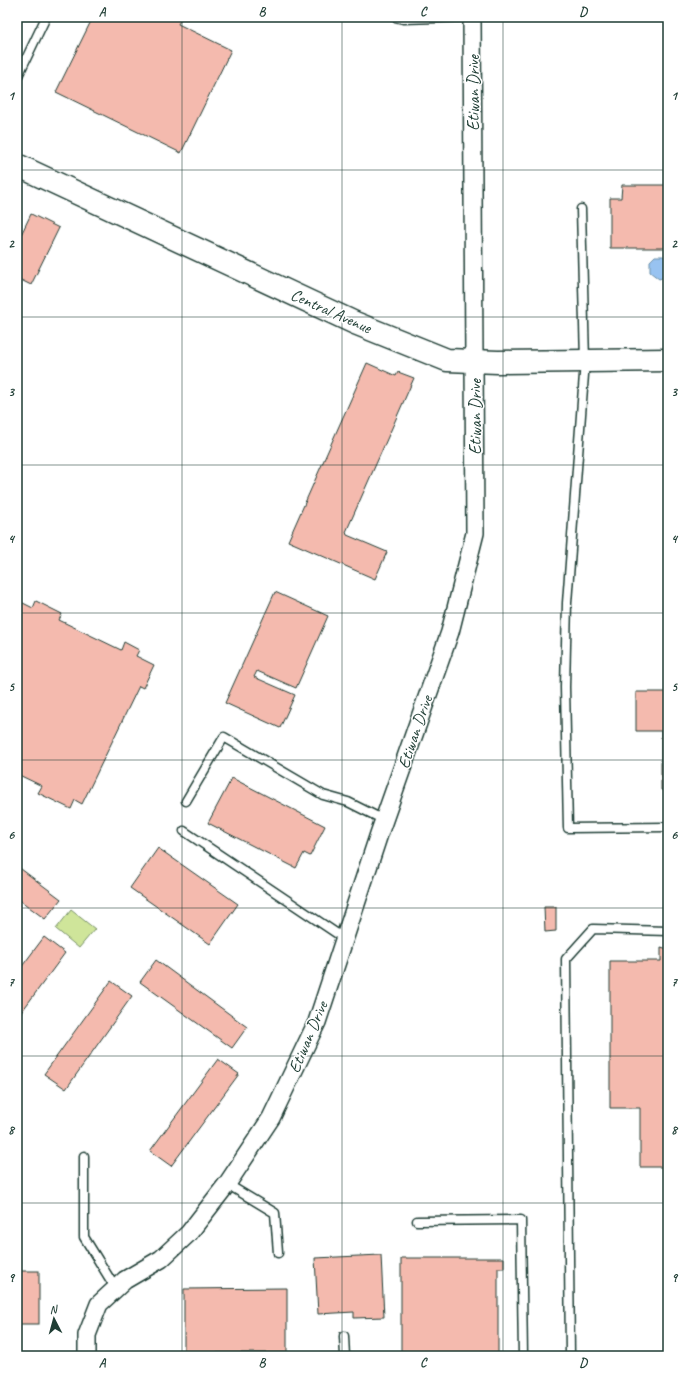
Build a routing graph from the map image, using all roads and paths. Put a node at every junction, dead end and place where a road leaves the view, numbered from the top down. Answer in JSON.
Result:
{"nodes":[{"id":1,"x":46,"y":17,"type":"edge"},
{"id":2,"x":395,"y":17,"type":"edge"},
{"id":3,"x":473,"y":17,"type":"edge"},
{"id":4,"x":17,"y":78,"type":"edge"},
{"id":5,"x":17,"y":165,"type":"edge"},
{"id":6,"x":581,"y":209,"type":"dead end"},
{"id":7,"x":668,"y":360,"type":"edge"},
{"id":8,"x":585,"y":361,"type":"junction"},
{"id":9,"x":475,"y":362,"type":"junction"},
{"id":10,"x":186,"y":801,"type":"dead end"},
{"id":11,"x":384,"y":820,"type":"junction"},
{"id":12,"x":668,"y":827,"type":"edge"},
{"id":13,"x":184,"y":831,"type":"dead end"},
{"id":14,"x":668,"y":931,"type":"edge"},
{"id":15,"x":345,"y":939,"type":"junction"},
{"id":16,"x":84,"y":1156,"type":"dead end"},
{"id":17,"x":227,"y":1184,"type":"junction"},
{"id":18,"x":417,"y":1221,"type":"dead end"},
{"id":19,"x":278,"y":1253,"type":"dead end"},
{"id":20,"x":116,"y":1289,"type":"junction"},
{"id":21,"x":344,"y":1336,"type":"dead end"},
{"id":22,"x":87,"y":1356,"type":"edge"},
{"id":23,"x":345,"y":1356,"type":"edge"},
{"id":24,"x":523,"y":1356,"type":"edge"},
{"id":25,"x":570,"y":1356,"type":"edge"}],
"edges":[{"from":1,"to":4,"type":"lane"},
{"from":2,"to":3,"type":"lane"},
{"from":3,"to":9,"type":"street","name":"Etiwan Drive"},
{"from":5,"to":9,"type":"street","name":"Central Avenue"},
{"from":6,"to":8,"type":"lane"},
{"from":7,"to":8,"type":"street","name":"Central Avenue"},
{"from":8,"to":9,"type":"street","name":"Central Avenue"},
{"from":8,"to":12,"type":"lane"},
{"from":9,"to":11,"type":"street","name":"Etiwan Drive"},
{"from":10,"to":11,"type":"lane"},
{"from":11,"to":15,"type":"street","name":"Etiwan Drive"},
{"from":13,"to":15,"type":"lane"},
{"from":14,"to":25,"type":"lane"},
{"from":15,"to":17,"type":"street","name":"Etiwan Drive"},
{"from":16,"to":20,"type":"lane"},
{"from":17,"to":19,"type":"lane"},
{"from":17,"to":20,"type":"street","name":"Etiwan Drive"},
{"from":18,"to":24,"type":"lane"},
{"from":20,"to":22,"type":"street","name":"Etiwan Drive"},
{"from":21,"to":23,"type":"lane"}]}
